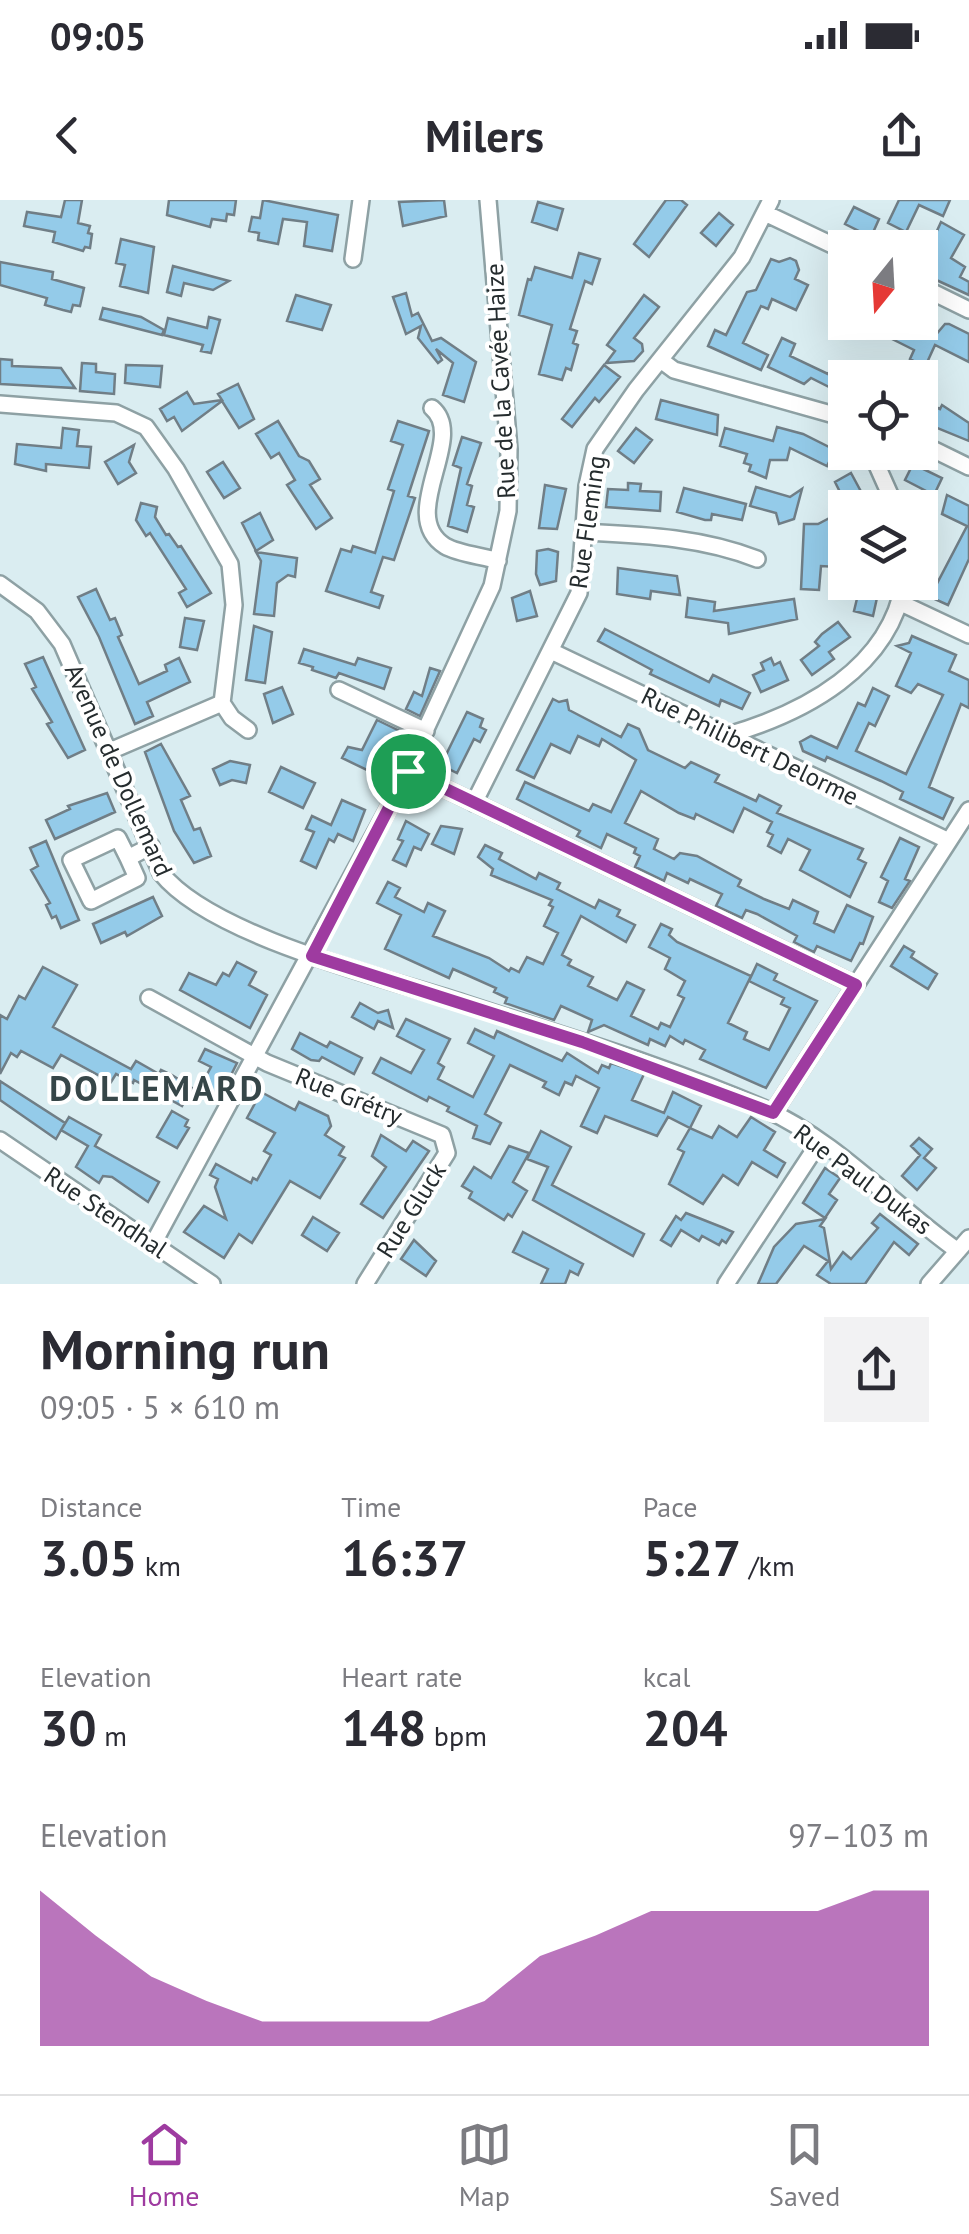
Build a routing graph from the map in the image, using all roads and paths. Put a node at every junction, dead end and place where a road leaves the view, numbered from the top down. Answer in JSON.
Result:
{"nodes":[{"id":1,"x":361,"y":200,"type":"edge"},
{"id":2,"x":488,"y":200,"type":"edge"},
{"id":3,"x":768,"y":206,"type":"edge"},
{"id":4,"x":828,"y":241,"type":"edge"},
{"id":5,"x":352,"y":259,"type":"dead end"},
{"id":6,"x":938,"y":295,"type":"edge"},
{"id":7,"x":969,"y":310,"type":"edge"},
{"id":8,"x":662,"y":361,"type":"junction"},
{"id":9,"x":0,"y":404,"type":"edge"},
{"id":10,"x":432,"y":408,"type":"dead end"},
{"id":11,"x":828,"y":413,"type":"edge"},
{"id":12,"x":938,"y":452,"type":"edge"},
{"id":13,"x":969,"y":467,"type":"edge"},
{"id":14,"x":583,"y":532,"type":"junction"},
{"id":15,"x":757,"y":559,"type":"dead end"},
{"id":16,"x":498,"y":561,"type":"junction"},
{"id":17,"x":0,"y":584,"type":"edge"},
{"id":18,"x":902,"y":600,"type":"edge"},
{"id":19,"x":901,"y":604,"type":"junction"},
{"id":20,"x":969,"y":636,"type":"edge"},
{"id":21,"x":551,"y":651,"type":"junction"},
{"id":22,"x":339,"y":690,"type":"dead end"},
{"id":23,"x":222,"y":702,"type":"junction"},
{"id":24,"x":248,"y":730,"type":"dead end"},
{"id":25,"x":426,"y":731,"type":"junction"},
{"id":26,"x":728,"y":735,"type":"junction"},
{"id":27,"x":110,"y":751,"type":"junction"},
{"id":28,"x":408,"y":771,"type":"junction"},
{"id":29,"x":474,"y":803,"type":"junction"},
{"id":30,"x":969,"y":810,"type":"edge"},
{"id":31,"x":949,"y":841,"type":"junction"},
{"id":32,"x":151,"y":846,"type":"junction"},
{"id":33,"x":128,"y":858,"type":"junction"},
{"id":34,"x":312,"y":956,"type":"junction"},
{"id":35,"x":856,"y":985,"type":"junction"},
{"id":36,"x":149,"y":998,"type":"dead end"},
{"id":37,"x":256,"y":1057,"type":"junction"},
{"id":38,"x":773,"y":1113,"type":"junction"},
{"id":39,"x":442,"y":1135,"type":"joint"},
{"id":40,"x":0,"y":1140,"type":"edge"},
{"id":41,"x":820,"y":1141,"type":"junction"},
{"id":42,"x":153,"y":1244,"type":"junction"},
{"id":43,"x":964,"y":1245,"type":"edge"},
{"id":44,"x":212,"y":1284,"type":"edge"},
{"id":45,"x":365,"y":1284,"type":"edge"},
{"id":46,"x":726,"y":1284,"type":"edge"},
{"id":47,"x":929,"y":1284,"type":"edge"}],
"edges":[{"from":1,"to":5,"type":"street"},
{"from":2,"to":16,"type":"street","name":"Rue de la Cavée Haize"},
{"from":3,"to":4,"type":"street"},
{"from":3,"to":8,"type":"street","name":"Rue Fleming"},
{"from":6,"to":7,"type":"street"},
{"from":8,"to":11,"type":"street"},
{"from":8,"to":14,"type":"street","name":"Rue Fleming"},
{"from":9,"to":23,"type":"street"},
{"from":10,"to":16,"type":"street"},
{"from":12,"to":13,"type":"street"},
{"from":14,"to":15,"type":"street"},
{"from":14,"to":21,"type":"street","name":"Rue Fleming"},
{"from":16,"to":25,"type":"street","name":"Rue de la Cavée Haize"},
{"from":17,"to":27,"type":"street","name":"Avenue de Dollemard"},
{"from":18,"to":19,"type":"street"},
{"from":19,"to":20,"type":"street"},
{"from":19,"to":26,"type":"street"},
{"from":21,"to":26,"type":"street","name":"Rue Philibert Delorme"},
{"from":21,"to":29,"type":"street","name":"Rue Fleming"},
{"from":22,"to":25,"type":"street"},
{"from":23,"to":24,"type":"street"},
{"from":23,"to":27,"type":"street"},
{"from":25,"to":28,"type":"street","name":"Rue de la Cavée Haize"},
{"from":26,"to":31,"type":"street","name":"Rue Philibert Delorme"},
{"from":27,"to":32,"type":"street","name":"Avenue de Dollemard"},
{"from":28,"to":29,"type":"street"},
{"from":28,"to":34,"type":"street","name":"Rue de la Cavée Haize"},
{"from":29,"to":35,"type":"street"},
{"from":30,"to":31,"type":"street"},
{"from":31,"to":35,"type":"street"},
{"from":32,"to":33,"type":"street"},
{"from":32,"to":34,"type":"street","name":"Avenue de Dollemard"},
{"from":33,"to":33,"type":"street"},
{"from":34,"to":37,"type":"street","name":"Rue de la Cavée Haize"},
{"from":34,"to":38,"type":"street","name":"Rue Paul Dukas"},
{"from":35,"to":38,"type":"street"},
{"from":36,"to":37,"type":"street","name":"Rue Grétry"},
{"from":37,"to":39,"type":"street","name":"Rue Grétry"},
{"from":37,"to":42,"type":"street","name":"Rue de la Cavée Haize"},
{"from":38,"to":41,"type":"street","name":"Rue Paul Dukas"},
{"from":39,"to":45,"type":"street","name":"Rue Gluck"},
{"from":40,"to":42,"type":"street","name":"Rue Stendhal"},
{"from":41,"to":43,"type":"street","name":"Rue Paul Dukas"},
{"from":41,"to":46,"type":"street"},
{"from":42,"to":44,"type":"street","name":"Rue Stendhal"},
{"from":43,"to":47,"type":"street"}]}
